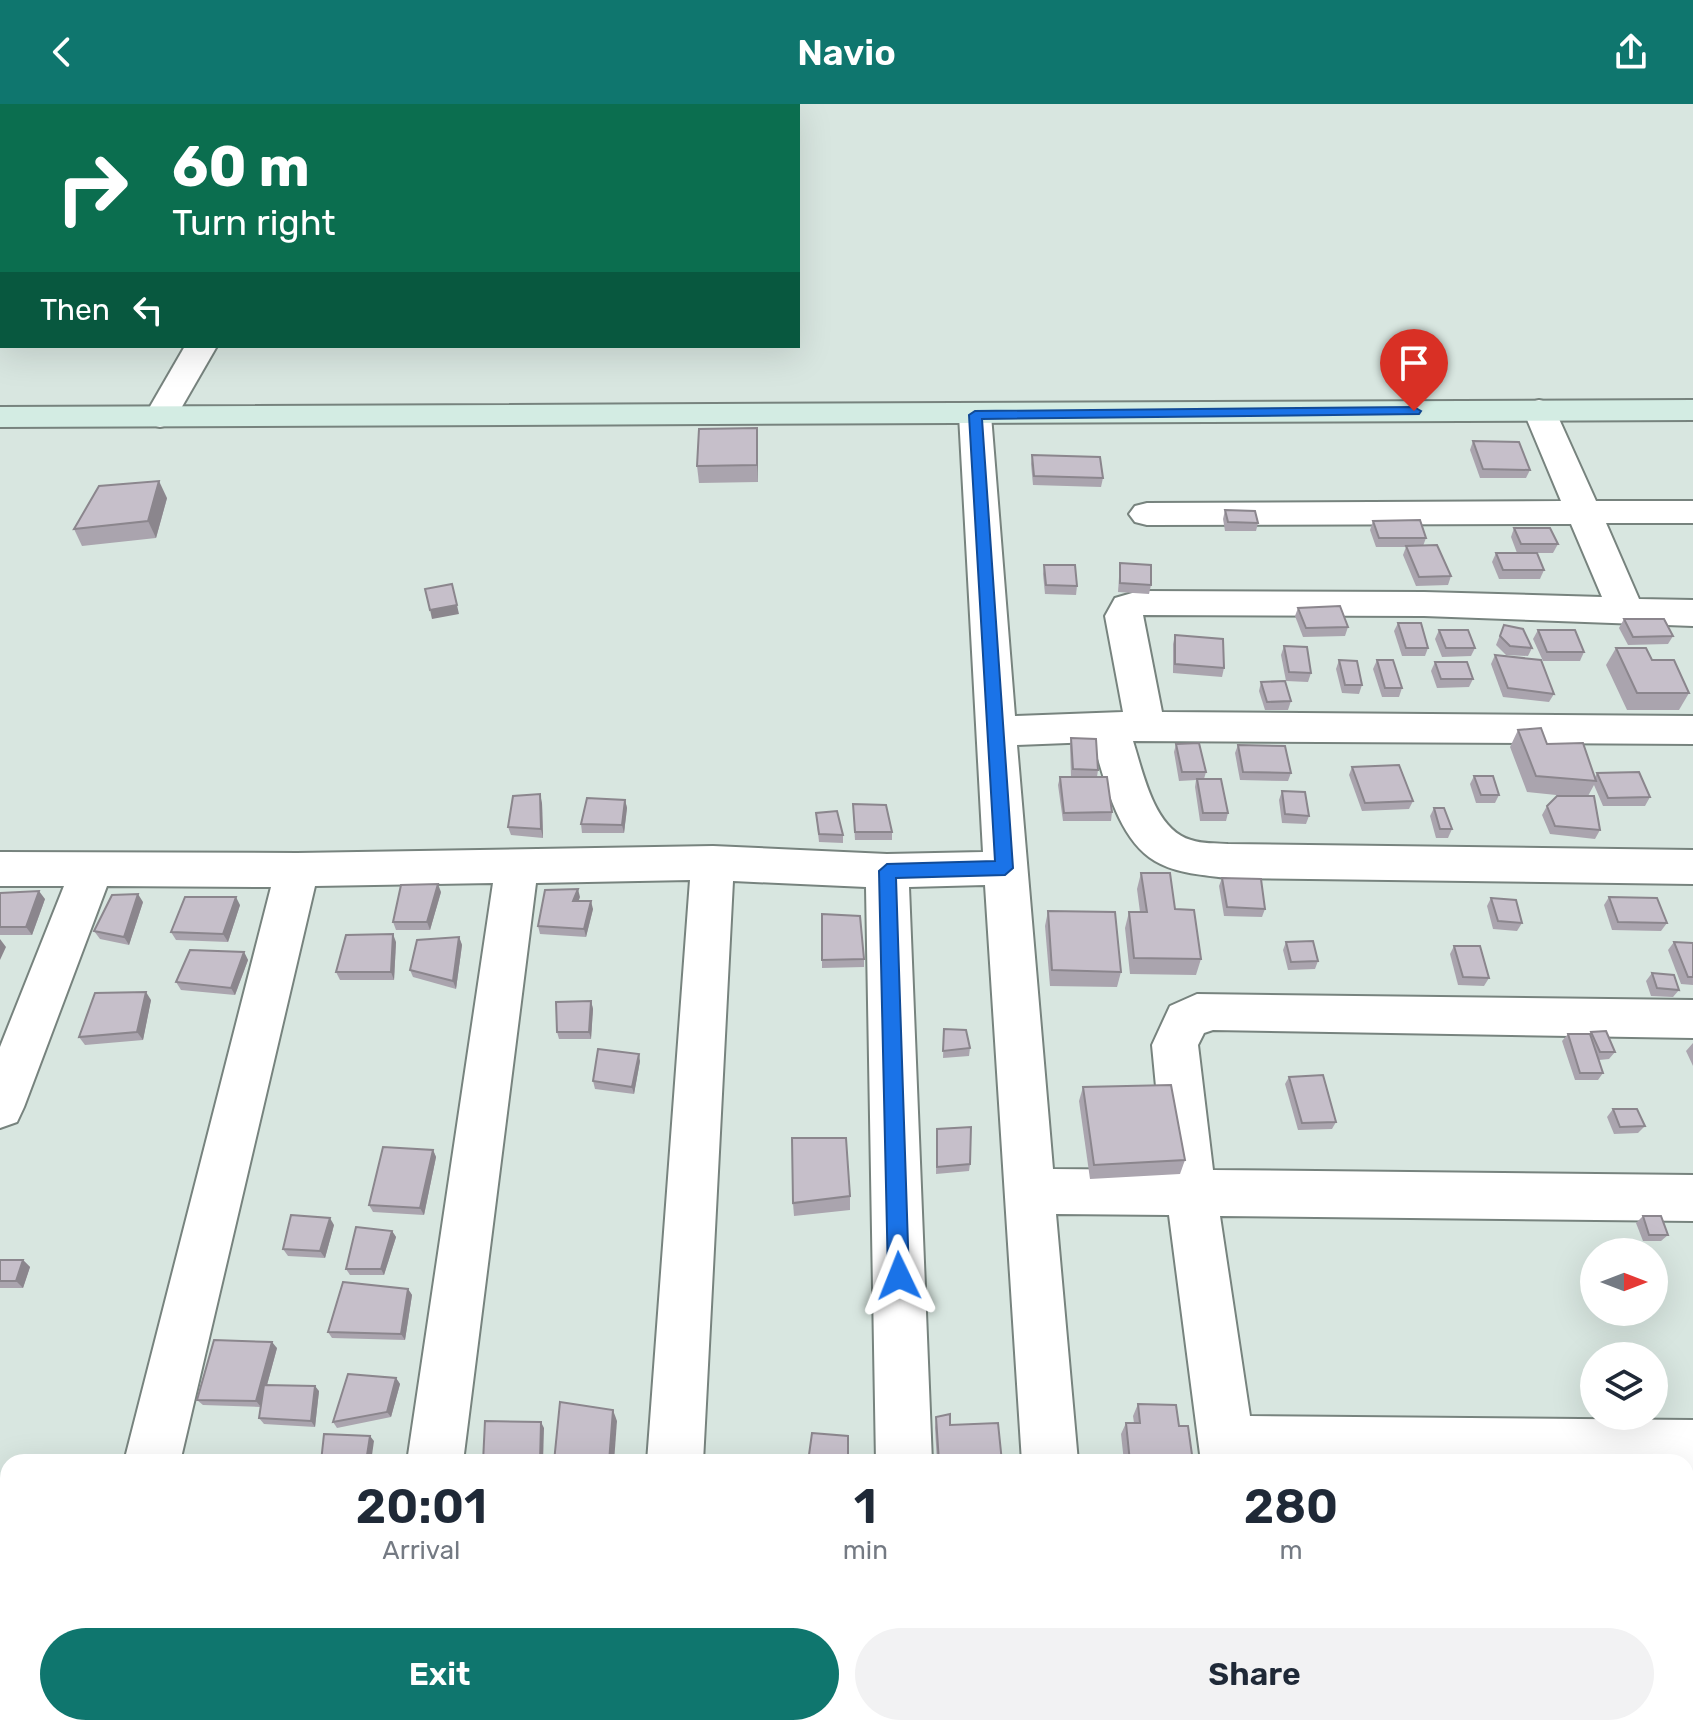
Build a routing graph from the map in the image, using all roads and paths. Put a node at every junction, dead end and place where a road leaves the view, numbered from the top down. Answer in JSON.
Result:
{"nodes":[{"id":1,"x":200,"y":348,"type":"edge"},
{"id":2,"x":1539,"y":410,"type":"junction"},
{"id":3,"x":1693,"y":410,"type":"edge"},
{"id":4,"x":975,"y":415,"type":"junction"},
{"id":5,"x":0,"y":417,"type":"edge"},
{"id":6,"x":160,"y":417,"type":"junction"},
{"id":7,"x":1585,"y":512,"type":"junction"},
{"id":8,"x":1693,"y":512,"type":"edge"},
{"id":9,"x":1147,"y":514,"type":"dead end"},
{"id":10,"x":1626,"y":611,"type":"junction"},
{"id":11,"x":1693,"y":613,"type":"edge"},
{"id":12,"x":1127,"y":728,"type":"junction"},
{"id":13,"x":1693,"y":730,"type":"edge"},
{"id":14,"x":997,"y":731,"type":"junction"},
{"id":15,"x":713,"y":863,"type":"junction"},
{"id":16,"x":517,"y":866,"type":"junction"},
{"id":17,"x":1693,"y":867,"type":"edge"},
{"id":18,"x":1005,"y":868,"type":"junction"},
{"id":19,"x":0,"y":869,"type":"edge"},
{"id":20,"x":92,"y":870,"type":"junction"},
{"id":21,"x":297,"y":870,"type":"junction"},
{"id":22,"x":887,"y":871,"type":"junction"},
{"id":23,"x":1693,"y":1019,"type":"edge"},
{"id":24,"x":0,"y":1107,"type":"edge"},
{"id":25,"x":1029,"y":1191,"type":"junction"},
{"id":26,"x":1191,"y":1191,"type":"junction"},
{"id":27,"x":1693,"y":1198,"type":"edge"},
{"id":28,"x":1693,"y":1448,"type":"edge"},
{"id":29,"x":1228,"y":1453,"type":"edge"},
{"id":30,"x":154,"y":1454,"type":"edge"},
{"id":31,"x":436,"y":1454,"type":"edge"},
{"id":32,"x":676,"y":1454,"type":"edge"},
{"id":33,"x":904,"y":1454,"type":"edge"},
{"id":34,"x":1049,"y":1454,"type":"edge"}],
"edges":[{"from":1,"to":6,"type":"street"},
{"from":2,"to":3,"type":"street"},
{"from":2,"to":4,"type":"street"},
{"from":2,"to":7,"type":"street"},
{"from":4,"to":6,"type":"street"},
{"from":4,"to":14,"type":"street"},
{"from":5,"to":6,"type":"street"},
{"from":7,"to":8,"type":"street"},
{"from":7,"to":9,"type":"street"},
{"from":7,"to":10,"type":"street"},
{"from":10,"to":11,"type":"street"},
{"from":10,"to":12,"type":"street"},
{"from":12,"to":13,"type":"street"},
{"from":12,"to":14,"type":"street"},
{"from":12,"to":17,"type":"street"},
{"from":14,"to":18,"type":"street"},
{"from":15,"to":16,"type":"street"},
{"from":15,"to":22,"type":"street"},
{"from":15,"to":32,"type":"street"},
{"from":16,"to":21,"type":"street"},
{"from":16,"to":31,"type":"street"},
{"from":18,"to":22,"type":"street"},
{"from":18,"to":25,"type":"street"},
{"from":19,"to":20,"type":"street"},
{"from":20,"to":21,"type":"street"},
{"from":20,"to":24,"type":"street"},
{"from":21,"to":30,"type":"street"},
{"from":22,"to":33,"type":"street"},
{"from":23,"to":26,"type":"street"},
{"from":25,"to":26,"type":"street"},
{"from":25,"to":34,"type":"street"},
{"from":26,"to":27,"type":"street"},
{"from":26,"to":29,"type":"street"},
{"from":28,"to":29,"type":"street"}]}
